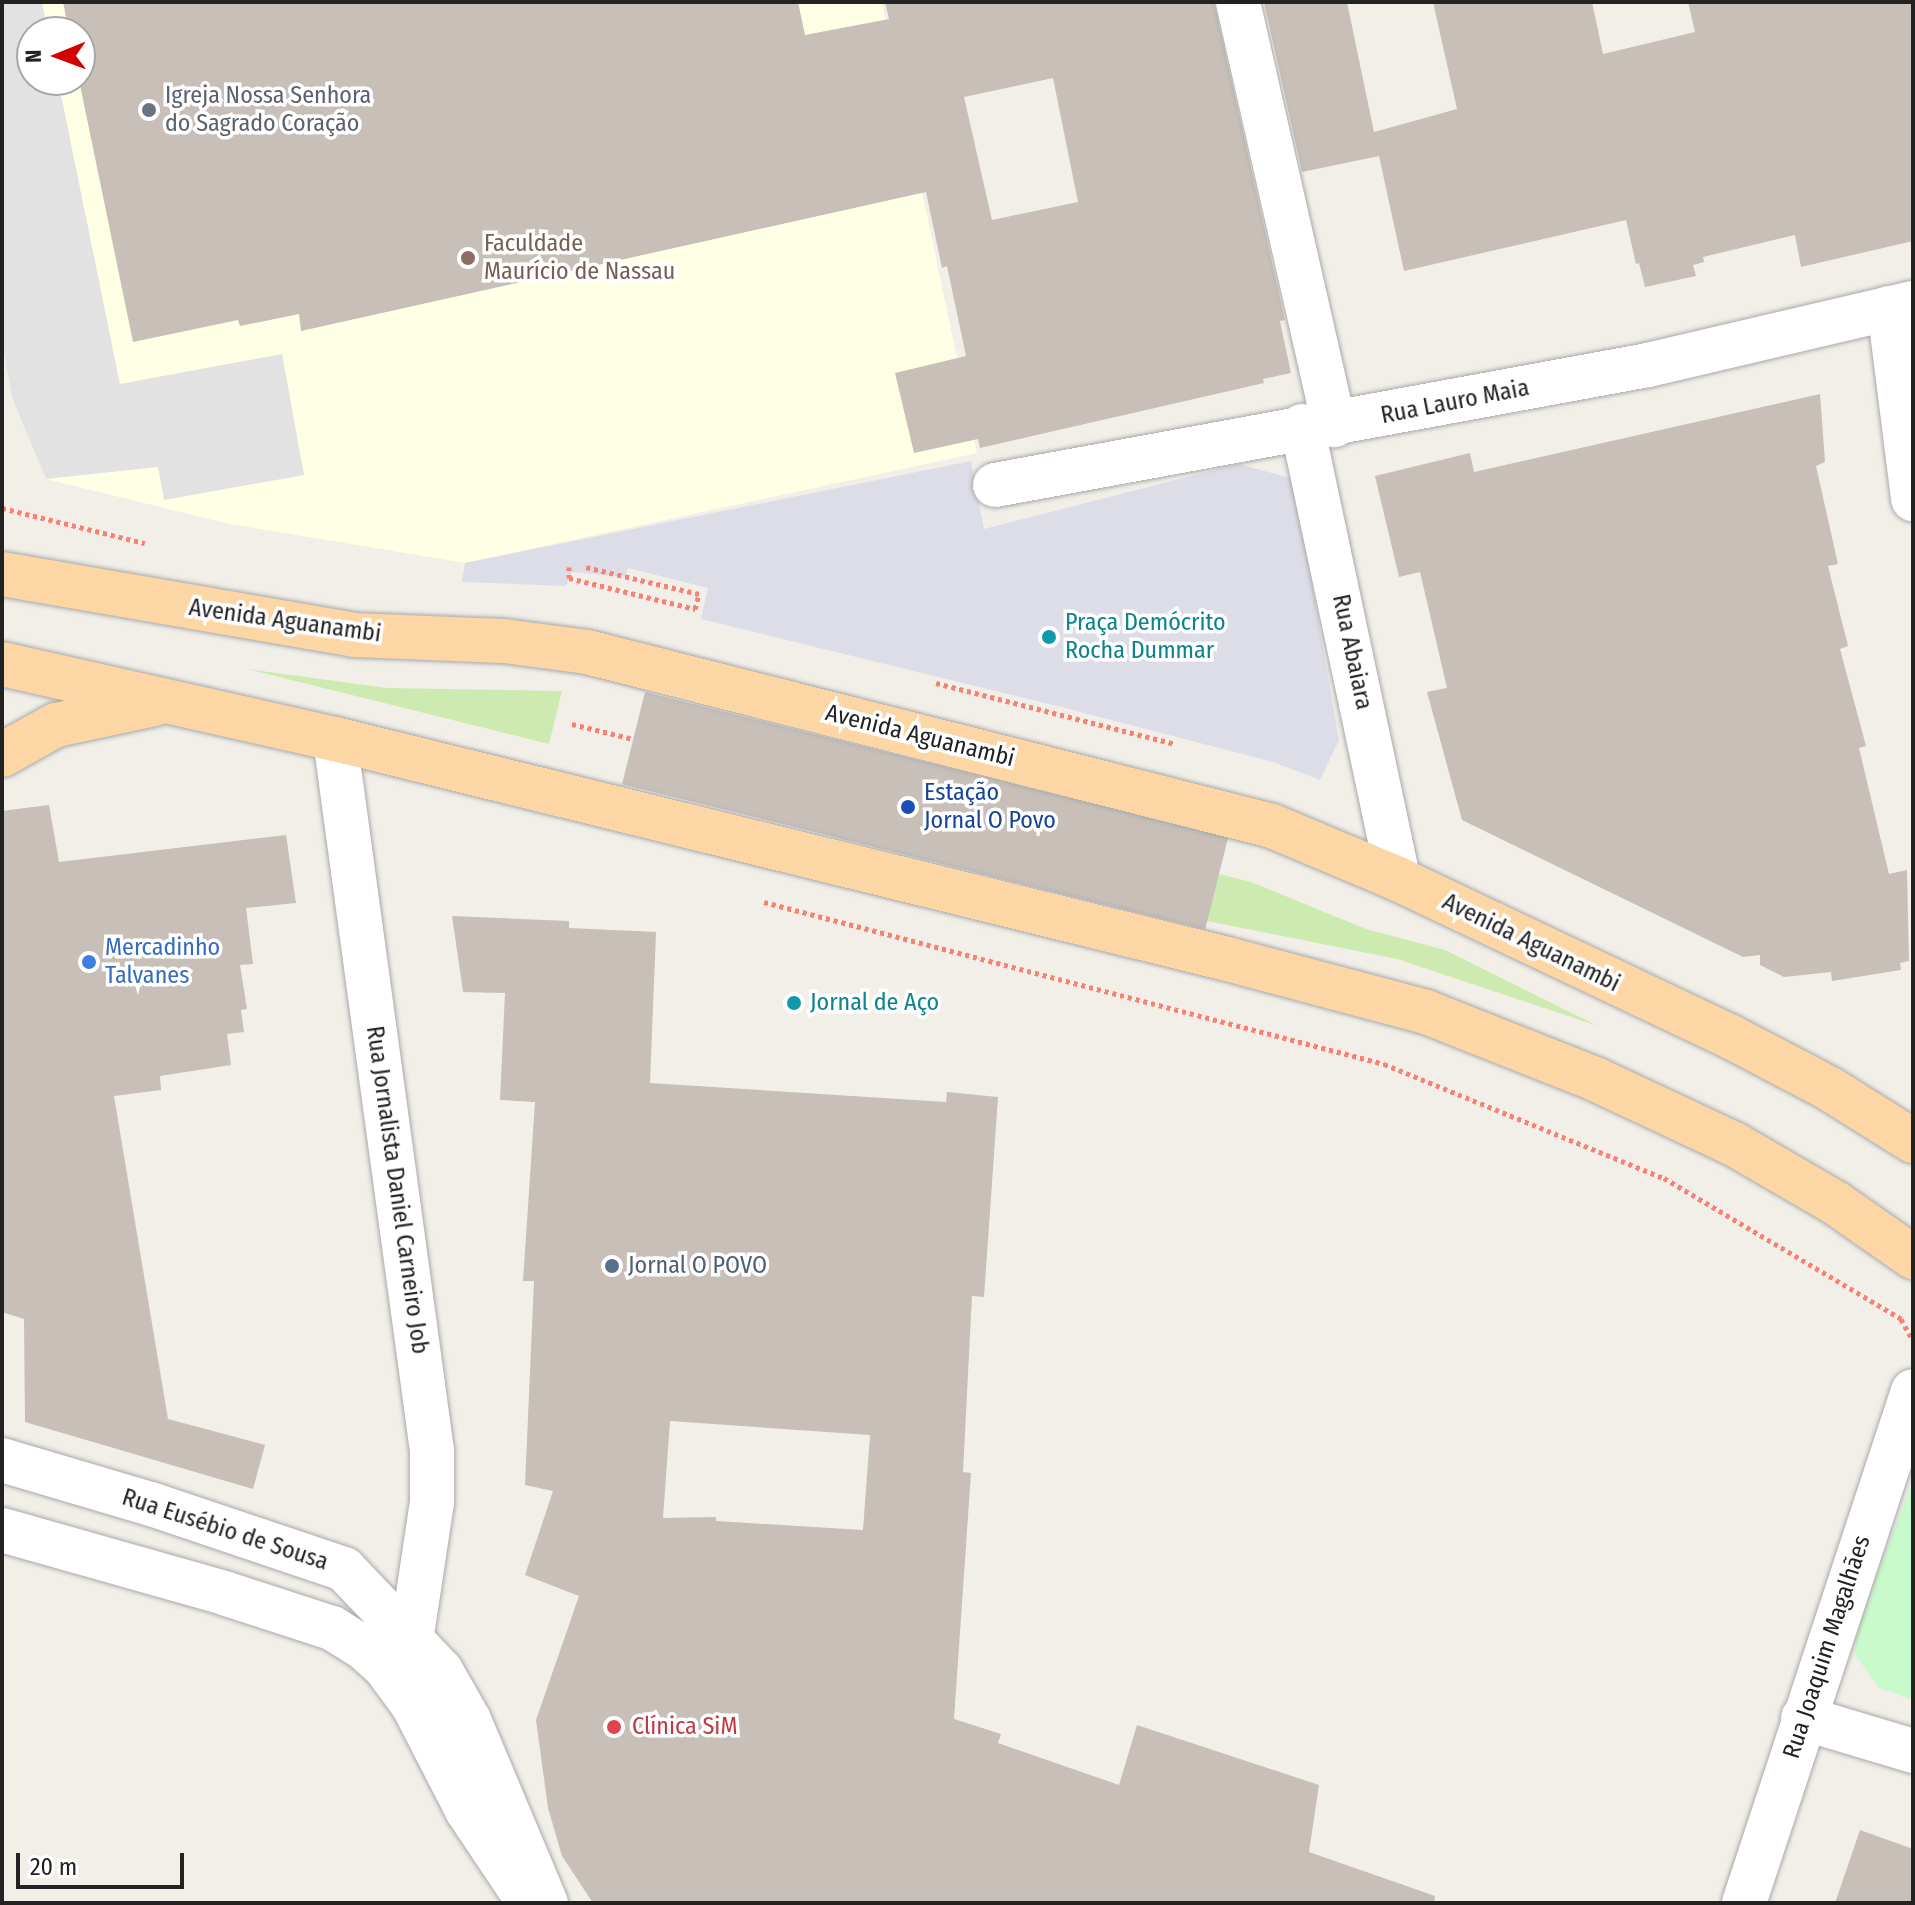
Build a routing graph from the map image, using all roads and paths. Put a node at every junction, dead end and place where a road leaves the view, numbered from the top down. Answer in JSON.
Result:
{"nodes":[{"id":1,"x":1238,"y":2,"type":"edge"},
{"id":2,"x":1901,"y":305,"type":"edge"},
{"id":3,"x":1318,"y":426,"type":"junction"},
{"id":4,"x":995,"y":485,"type":"dead end"},
{"id":5,"x":1913,"y":499,"type":"edge"},
{"id":6,"x":2,"y":508,"type":"edge"},
{"id":7,"x":147,"y":543,"type":"dead end"},
{"id":8,"x":569,"y":567,"type":"dead end"},
{"id":9,"x":586,"y":567,"type":"dead end"},
{"id":10,"x":2,"y":574,"type":"edge"},
{"id":11,"x":602,"y":585,"type":"junction"},
{"id":12,"x":599,"y":600,"type":"dead end"},
{"id":13,"x":2,"y":664,"type":"edge"},
{"id":14,"x":170,"y":701,"type":"junction"},
{"id":15,"x":572,"y":724,"type":"dead end"},
{"id":16,"x":335,"y":739,"type":"junction"},
{"id":17,"x":633,"y":739,"type":"dead end"},
{"id":18,"x":2,"y":755,"type":"edge"},
{"id":19,"x":1398,"y":879,"type":"junction"},
{"id":20,"x":758,"y":901,"type":"dead end"},
{"id":21,"x":1913,"y":1141,"type":"edge"},
{"id":22,"x":1913,"y":1257,"type":"edge"},
{"id":23,"x":1913,"y":1340,"type":"edge"},
{"id":24,"x":1913,"y":1391,"type":"edge"},
{"id":25,"x":2,"y":1460,"type":"edge"},
{"id":26,"x":151,"y":1504,"type":"junction"},
{"id":27,"x":2,"y":1530,"type":"edge"},
{"id":28,"x":136,"y":1569,"type":"junction"},
{"id":29,"x":411,"y":1641,"type":"junction"},
{"id":30,"x":1803,"y":1718,"type":"junction"},
{"id":31,"x":1913,"y":1751,"type":"edge"},
{"id":32,"x":530,"y":1903,"type":"edge"},
{"id":33,"x":546,"y":1903,"type":"edge"},
{"id":34,"x":1744,"y":1903,"type":"edge"}],
"edges":[{"from":1,"to":3,"type":"street","name":"Rua Abaiara"},
{"from":2,"to":3,"type":"street","name":"Rua Lauro Maia"},
{"from":2,"to":5,"type":"street"},
{"from":3,"to":4,"type":"street","name":"Rua Lauro Maia"},
{"from":3,"to":19,"type":"street","name":"Rua Abaiara"},
{"from":6,"to":7,"type":"path"},
{"from":8,"to":11,"type":"path"},
{"from":9,"to":11,"type":"path"},
{"from":10,"to":19,"type":"main road","name":"Avenida Aguanambi"},
{"from":11,"to":12,"type":"path"},
{"from":13,"to":14,"type":"main road"},
{"from":14,"to":16,"type":"main road"},
{"from":14,"to":18,"type":"main road"},
{"from":15,"to":17,"type":"path"},
{"from":16,"to":22,"type":"main road"},
{"from":16,"to":29,"type":"street","name":"Rua Jornalista Daniel Carneiro Job"},
{"from":19,"to":21,"type":"main road","name":"Avenida Aguanambi"},
{"from":20,"to":23,"type":"path"},
{"from":24,"to":30,"type":"street","name":"Rua Joaquim Magalhães"},
{"from":25,"to":26,"type":"street","name":"Rua Eusébio de Sousa"},
{"from":26,"to":28,"type":"street"},
{"from":26,"to":29,"type":"street","name":"Rua Eusébio de Sousa"},
{"from":27,"to":28,"type":"street"},
{"from":28,"to":32,"type":"street"},
{"from":29,"to":33,"type":"street","name":"Rua Eusébio de Sousa"},
{"from":30,"to":31,"type":"street"},
{"from":30,"to":34,"type":"street","name":"Rua Joaquim Magalhães"}]}
